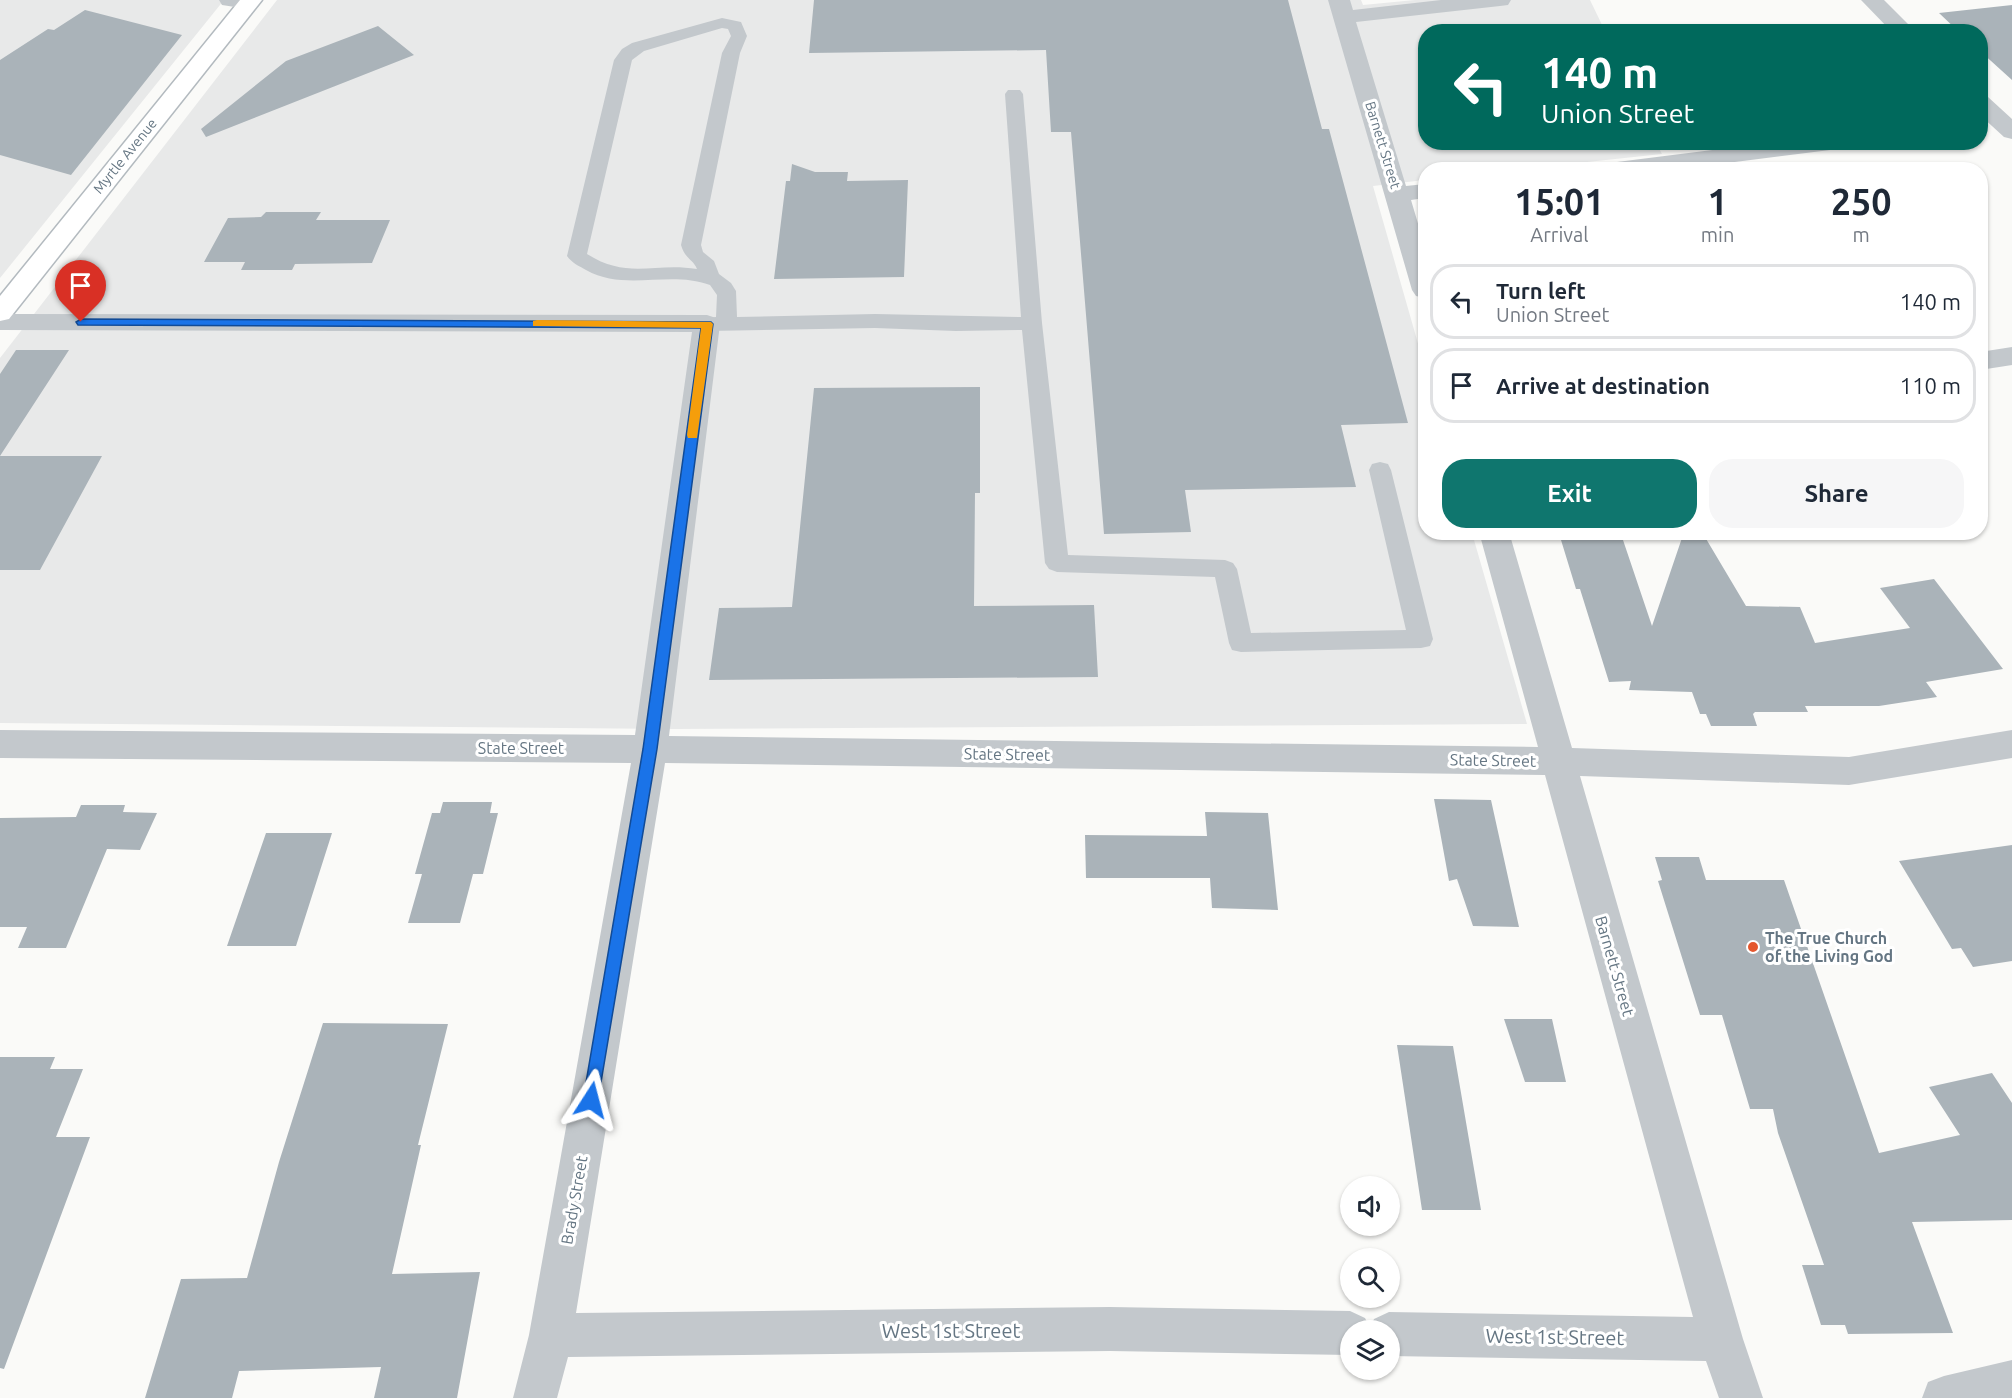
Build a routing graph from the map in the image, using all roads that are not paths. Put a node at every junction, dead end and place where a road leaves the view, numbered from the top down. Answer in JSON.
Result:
{"nodes":[{"id":1,"x":1500,"y":0,"type":"edge"},
{"id":2,"x":1872,"y":0,"type":"edge"},
{"id":3,"x":243,"y":1,"type":"edge"},
{"id":4,"x":1341,"y":8,"type":"edge"},
{"id":5,"x":1897,"y":24,"type":"edge"},
{"id":6,"x":1014,"y":94,"type":"dead end"},
{"id":7,"x":1988,"y":111,"type":"edge"},
{"id":8,"x":2002,"y":126,"type":"edge"},
{"id":9,"x":1773,"y":150,"type":"edge"},
{"id":10,"x":1674,"y":162,"type":"edge"},
{"id":11,"x":1418,"y":192,"type":"edge"},
{"id":12,"x":1398,"y":194,"type":"junction"},
{"id":13,"x":1418,"y":265,"type":"edge"},
{"id":14,"x":710,"y":277,"type":"junction"},
{"id":15,"x":0,"y":313,"type":"edge"},
{"id":16,"x":0,"y":322,"type":"edge"},
{"id":17,"x":1032,"y":323,"type":"junction"},
{"id":18,"x":717,"y":324,"type":"junction"},
{"id":19,"x":2012,"y":356,"type":"edge"},
{"id":20,"x":1988,"y":360,"type":"edge"},
{"id":21,"x":1380,"y":470,"type":"dead end"},
{"id":22,"x":1496,"y":540,"type":"edge"},
{"id":23,"x":0,"y":744,"type":"edge"},
{"id":24,"x":2012,"y":744,"type":"edge"},
{"id":25,"x":650,"y":749,"type":"junction"},
{"id":26,"x":1557,"y":761,"type":"junction"},
{"id":27,"x":1340,"y":1333,"type":"edge"},
{"id":28,"x":1400,"y":1334,"type":"edge"},
{"id":29,"x":551,"y":1335,"type":"junction"},
{"id":30,"x":1721,"y":1339,"type":"junction"},
{"id":31,"x":2012,"y":1382,"type":"edge"},
{"id":32,"x":535,"y":1398,"type":"edge"},
{"id":33,"x":1741,"y":1398,"type":"edge"},
{"id":34,"x":1944,"y":1398,"type":"edge"}],
"edges":[{"from":1,"to":4,"type":"street"},
{"from":2,"to":5,"type":"street"},
{"from":3,"to":15,"type":"main road","name":"Myrtle Avenue"},
{"from":4,"to":12,"type":"street","name":"Barnett Street"},
{"from":6,"to":17,"type":"lane"},
{"from":7,"to":8,"type":"street"},
{"from":9,"to":10,"type":"street"},
{"from":11,"to":12,"type":"street"},
{"from":12,"to":13,"type":"street","name":"Barnett Street"},
{"from":14,"to":14,"type":"lane"},
{"from":14,"to":18,"type":"lane"},
{"from":16,"to":18,"type":"street"},
{"from":17,"to":18,"type":"lane"},
{"from":17,"to":21,"type":"lane"},
{"from":18,"to":25,"type":"street","name":"Brady Street"},
{"from":19,"to":20,"type":"street"},
{"from":22,"to":26,"type":"street","name":"Barnett Street"},
{"from":23,"to":25,"type":"street","name":"State Street"},
{"from":24,"to":26,"type":"street","name":"State Street"},
{"from":25,"to":26,"type":"street","name":"State Street"},
{"from":25,"to":29,"type":"street","name":"Brady Street"},
{"from":26,"to":30,"type":"street","name":"Barnett Street"},
{"from":27,"to":29,"type":"street","name":"West 1st Street"},
{"from":28,"to":30,"type":"street","name":"West 1st Street"},
{"from":29,"to":32,"type":"street","name":"Brady Street"},
{"from":30,"to":33,"type":"street","name":"Barnett Street"},
{"from":31,"to":34,"type":"street"}]}
